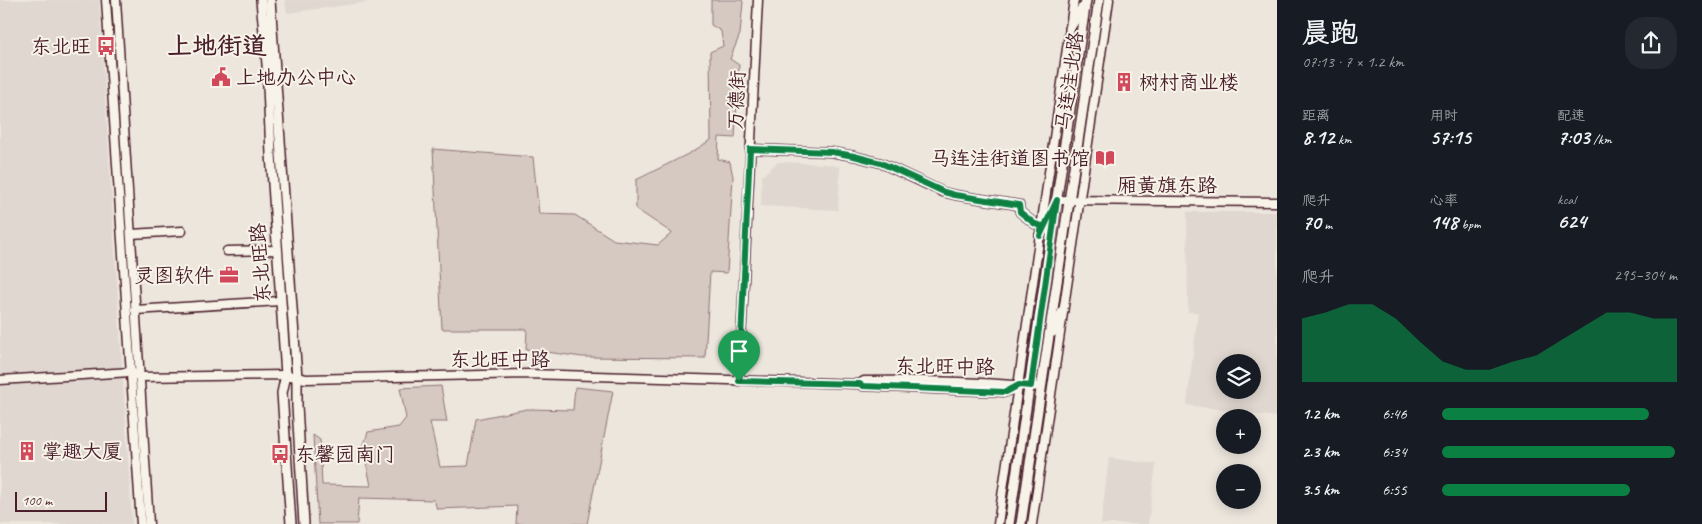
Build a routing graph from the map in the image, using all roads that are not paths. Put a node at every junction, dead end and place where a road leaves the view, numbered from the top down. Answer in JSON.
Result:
{"nodes":[{"id":1,"x":106,"y":0,"type":"edge"},
{"id":2,"x":116,"y":0,"type":"edge"},
{"id":3,"x":261,"y":0,"type":"edge"},
{"id":4,"x":270,"y":0,"type":"edge"},
{"id":5,"x":758,"y":0,"type":"edge"},
{"id":6,"x":1074,"y":0,"type":"edge"},
{"id":7,"x":1099,"y":0,"type":"edge"},
{"id":8,"x":1109,"y":0,"type":"edge"},
{"id":9,"x":1086,"y":2,"type":"edge"},
{"id":10,"x":1070,"y":28,"type":"junction"},
{"id":11,"x":750,"y":149,"type":"junction"},
{"id":12,"x":1057,"y":200,"type":"junction"},
{"id":13,"x":1069,"y":200,"type":"junction"},
{"id":14,"x":1079,"y":201,"type":"junction"},
{"id":15,"x":1277,"y":202,"type":"edge"},
{"id":16,"x":1042,"y":226,"type":"junction"},
{"id":17,"x":182,"y":231,"type":"dead end"},
{"id":18,"x":130,"y":234,"type":"junction"},
{"id":19,"x":1040,"y":236,"type":"junction"},
{"id":20,"x":277,"y":250,"type":"junction"},
{"id":21,"x":227,"y":252,"type":"dead end"},
{"id":22,"x":280,"y":301,"type":"junction"},
{"id":23,"x":135,"y":310,"type":"junction"},
{"id":24,"x":1062,"y":310,"type":"junction"},
{"id":25,"x":1047,"y":344,"type":"junction"},
{"id":26,"x":131,"y":372,"type":"junction"},
{"id":27,"x":286,"y":375,"type":"junction"},
{"id":28,"x":140,"y":376,"type":"junction"},
{"id":29,"x":297,"y":378,"type":"junction"},
{"id":30,"x":0,"y":380,"type":"edge"},
{"id":31,"x":739,"y":381,"type":"junction"},
{"id":32,"x":1019,"y":385,"type":"junction"},
{"id":33,"x":1031,"y":386,"type":"junction"},
{"id":34,"x":1041,"y":386,"type":"junction"},
{"id":35,"x":141,"y":524,"type":"edge"},
{"id":36,"x":149,"y":524,"type":"edge"},
{"id":37,"x":291,"y":524,"type":"edge"},
{"id":38,"x":304,"y":524,"type":"edge"},
{"id":39,"x":998,"y":524,"type":"edge"},
{"id":40,"x":1010,"y":524,"type":"edge"},
{"id":41,"x":1021,"y":524,"type":"edge"},
{"id":42,"x":1032,"y":524,"type":"edge"}],
"edges":[{"from":1,"to":26,"type":"street"},
{"from":2,"to":18,"type":"street"},
{"from":3,"to":20,"type":"main road","name":"东北旺路"},
{"from":4,"to":29,"type":"main road","name":"东北旺路"},
{"from":5,"to":11,"type":"street","name":"万德街"},
{"from":6,"to":10,"type":"street","name":"马连洼北路"},
{"from":7,"to":13,"type":"main road","name":"马连洼北路"},
{"from":8,"to":14,"type":"street","name":"马连洼北路"},
{"from":9,"to":10,"type":"main road"},
{"from":9,"to":12,"type":"main road","name":"马连洼北路"},
{"from":10,"to":16,"type":"street","name":"马连洼北路"},
{"from":11,"to":16,"type":"street"},
{"from":11,"to":31,"type":"street","name":"万德街"},
{"from":12,"to":13,"type":"street","name":"厢黄旗东路"},
{"from":12,"to":19,"type":"main road"},
{"from":12,"to":33,"type":"main road","name":"马连洼北路"},
{"from":13,"to":14,"type":"street","name":"厢黄旗东路"},
{"from":13,"to":25,"type":"main road","name":"马连洼北路"},
{"from":14,"to":15,"type":"street","name":"厢黄旗东路"},
{"from":14,"to":24,"type":"street","name":"马连洼北路"},
{"from":16,"to":19,"type":"street","name":"马连洼北路"},
{"from":17,"to":18,"type":"street"},
{"from":18,"to":23,"type":"street"},
{"from":19,"to":32,"type":"street","name":"马连洼北路"},
{"from":20,"to":21,"type":"street"},
{"from":20,"to":22,"type":"main road","name":"东北旺路"},
{"from":22,"to":23,"type":"street"},
{"from":22,"to":27,"type":"main road","name":"东北旺路"},
{"from":23,"to":28,"type":"street"},
{"from":24,"to":25,"type":"main road"},
{"from":24,"to":42,"type":"street","name":"马连洼北路"},
{"from":25,"to":34,"type":"main road","name":"马连洼北路"},
{"from":26,"to":28,"type":"street"},
{"from":26,"to":30,"type":"street"},
{"from":26,"to":35,"type":"street"},
{"from":27,"to":28,"type":"street","name":"东北旺中路"},
{"from":27,"to":29,"type":"street","name":"东北旺中路"},
{"from":27,"to":37,"type":"main road","name":"东北旺路"},
{"from":28,"to":36,"type":"street"},
{"from":29,"to":31,"type":"street","name":"东北旺中路"},
{"from":29,"to":38,"type":"main road","name":"东北旺路"},
{"from":31,"to":32,"type":"street","name":"东北旺中路"},
{"from":32,"to":33,"type":"street","name":"东北旺中路"},
{"from":32,"to":39,"type":"street","name":"马连洼北路"},
{"from":33,"to":34,"type":"street","name":"东北旺中路"},
{"from":33,"to":40,"type":"main road","name":"马连洼北路"},
{"from":34,"to":41,"type":"main road","name":"马连洼北路"}]}
